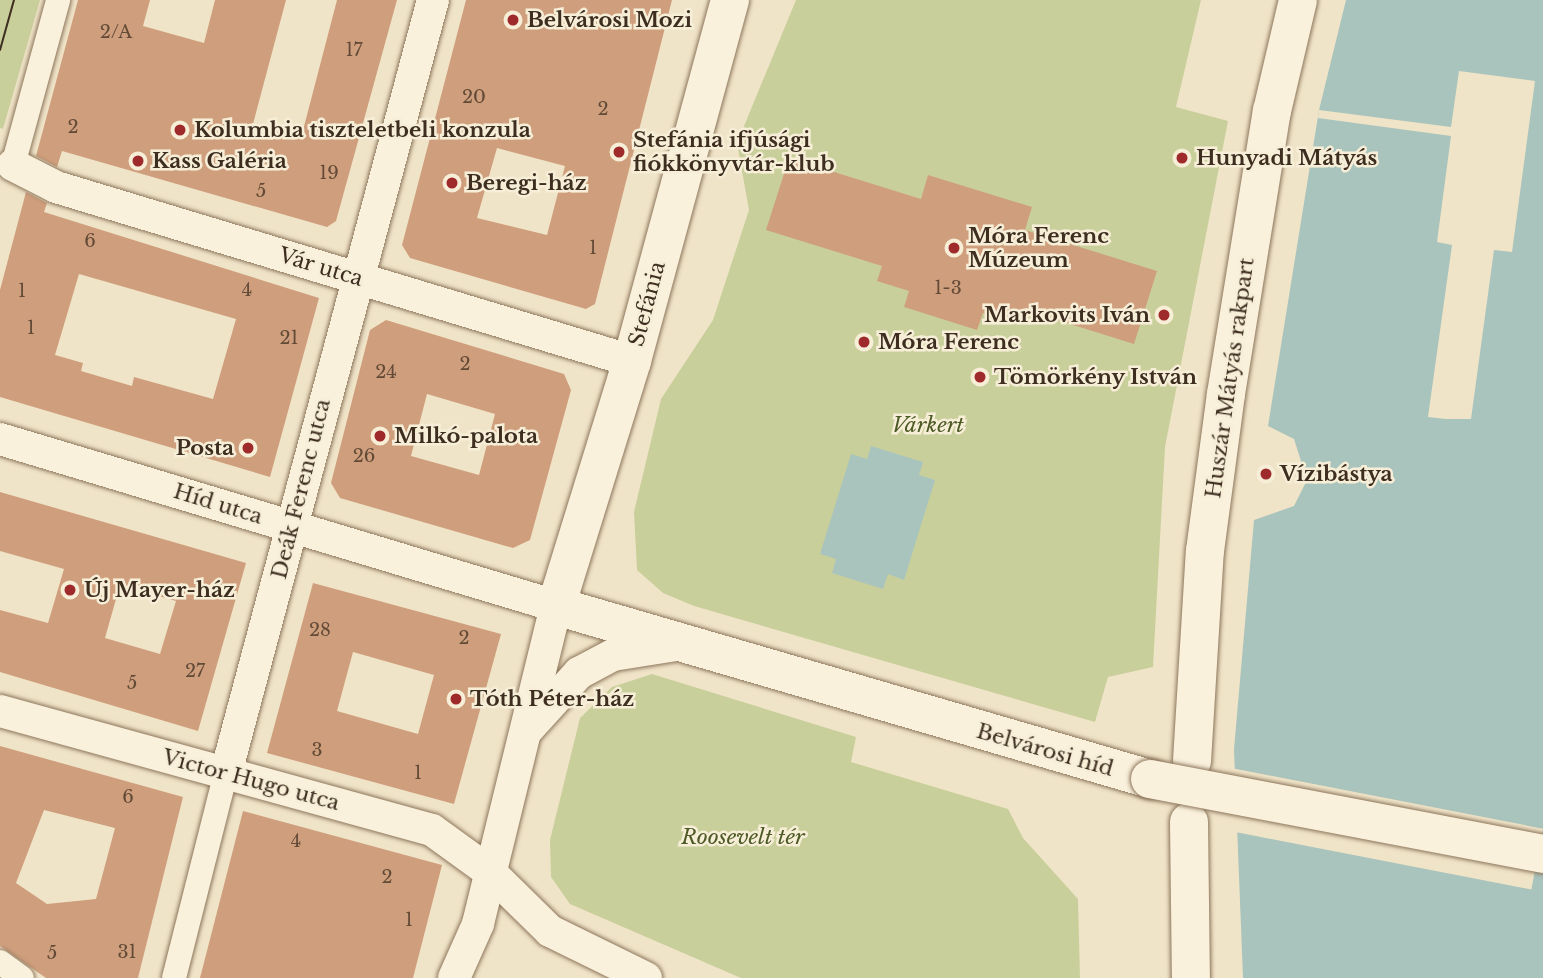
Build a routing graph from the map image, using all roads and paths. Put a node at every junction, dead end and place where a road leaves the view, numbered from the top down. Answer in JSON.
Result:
{"nodes":[{"id":1,"x":58,"y":0,"type":"edge"},
{"id":2,"x":433,"y":0,"type":"edge"},
{"id":3,"x":730,"y":0,"type":"edge"},
{"id":4,"x":1297,"y":0,"type":"edge"},
{"id":5,"x":13,"y":165,"type":"joint"},
{"id":6,"x":355,"y":277,"type":"junction"},
{"id":7,"x":632,"y":361,"type":"junction"},
{"id":8,"x":0,"y":439,"type":"edge"},
{"id":9,"x":293,"y":527,"type":"junction"},
{"id":10,"x":556,"y":606,"type":"junction"},
{"id":11,"x":690,"y":645,"type":"junction"},
{"id":12,"x":0,"y":711,"type":"edge"},
{"id":13,"x":523,"y":736,"type":"junction"},
{"id":14,"x":1192,"y":761,"type":"dead end"},
{"id":15,"x":226,"y":773,"type":"junction"},
{"id":16,"x":1189,"y":822,"type":"dead end"},
{"id":17,"x":1543,"y":854,"type":"edge"},
{"id":18,"x":490,"y":872,"type":"junction"},
{"id":19,"x":0,"y":962,"type":"edge"},
{"id":20,"x":22,"y":978,"type":"edge"},
{"id":21,"x":174,"y":978,"type":"edge"},
{"id":22,"x":454,"y":978,"type":"edge"},
{"id":23,"x":646,"y":978,"type":"edge"},
{"id":24,"x":1191,"y":978,"type":"edge"}],
"edges":[{"from":1,"to":5,"type":"street"},
{"from":2,"to":6,"type":"street","name":"Deák Ferenc utca"},
{"from":3,"to":7,"type":"street","name":"Stefánia"},
{"from":4,"to":14,"type":"street","name":"Huszár Mátyás rakpart"},
{"from":5,"to":6,"type":"street","name":"Vár utca"},
{"from":6,"to":7,"type":"street","name":"Vár utca"},
{"from":6,"to":9,"type":"street","name":"Deák Ferenc utca"},
{"from":7,"to":10,"type":"street","name":"Stefánia"},
{"from":8,"to":9,"type":"street","name":"Híd utca"},
{"from":9,"to":10,"type":"street","name":"Híd utca"},
{"from":9,"to":15,"type":"street","name":"Deák Ferenc utca"},
{"from":10,"to":11,"type":"street","name":"Belvárosi híd"},
{"from":10,"to":13,"type":"street"},
{"from":11,"to":13,"type":"street"},
{"from":11,"to":17,"type":"street","name":"Belvárosi híd","bridge":true},
{"from":12,"to":15,"type":"street","name":"Victor Hugo utca"},
{"from":13,"to":18,"type":"street"},
{"from":15,"to":18,"type":"street","name":"Victor Hugo utca"},
{"from":15,"to":21,"type":"street","name":"Deák Ferenc utca"},
{"from":16,"to":24,"type":"street"},
{"from":18,"to":22,"type":"street"},
{"from":18,"to":23,"type":"street"},
{"from":19,"to":20,"type":"street"}]}
